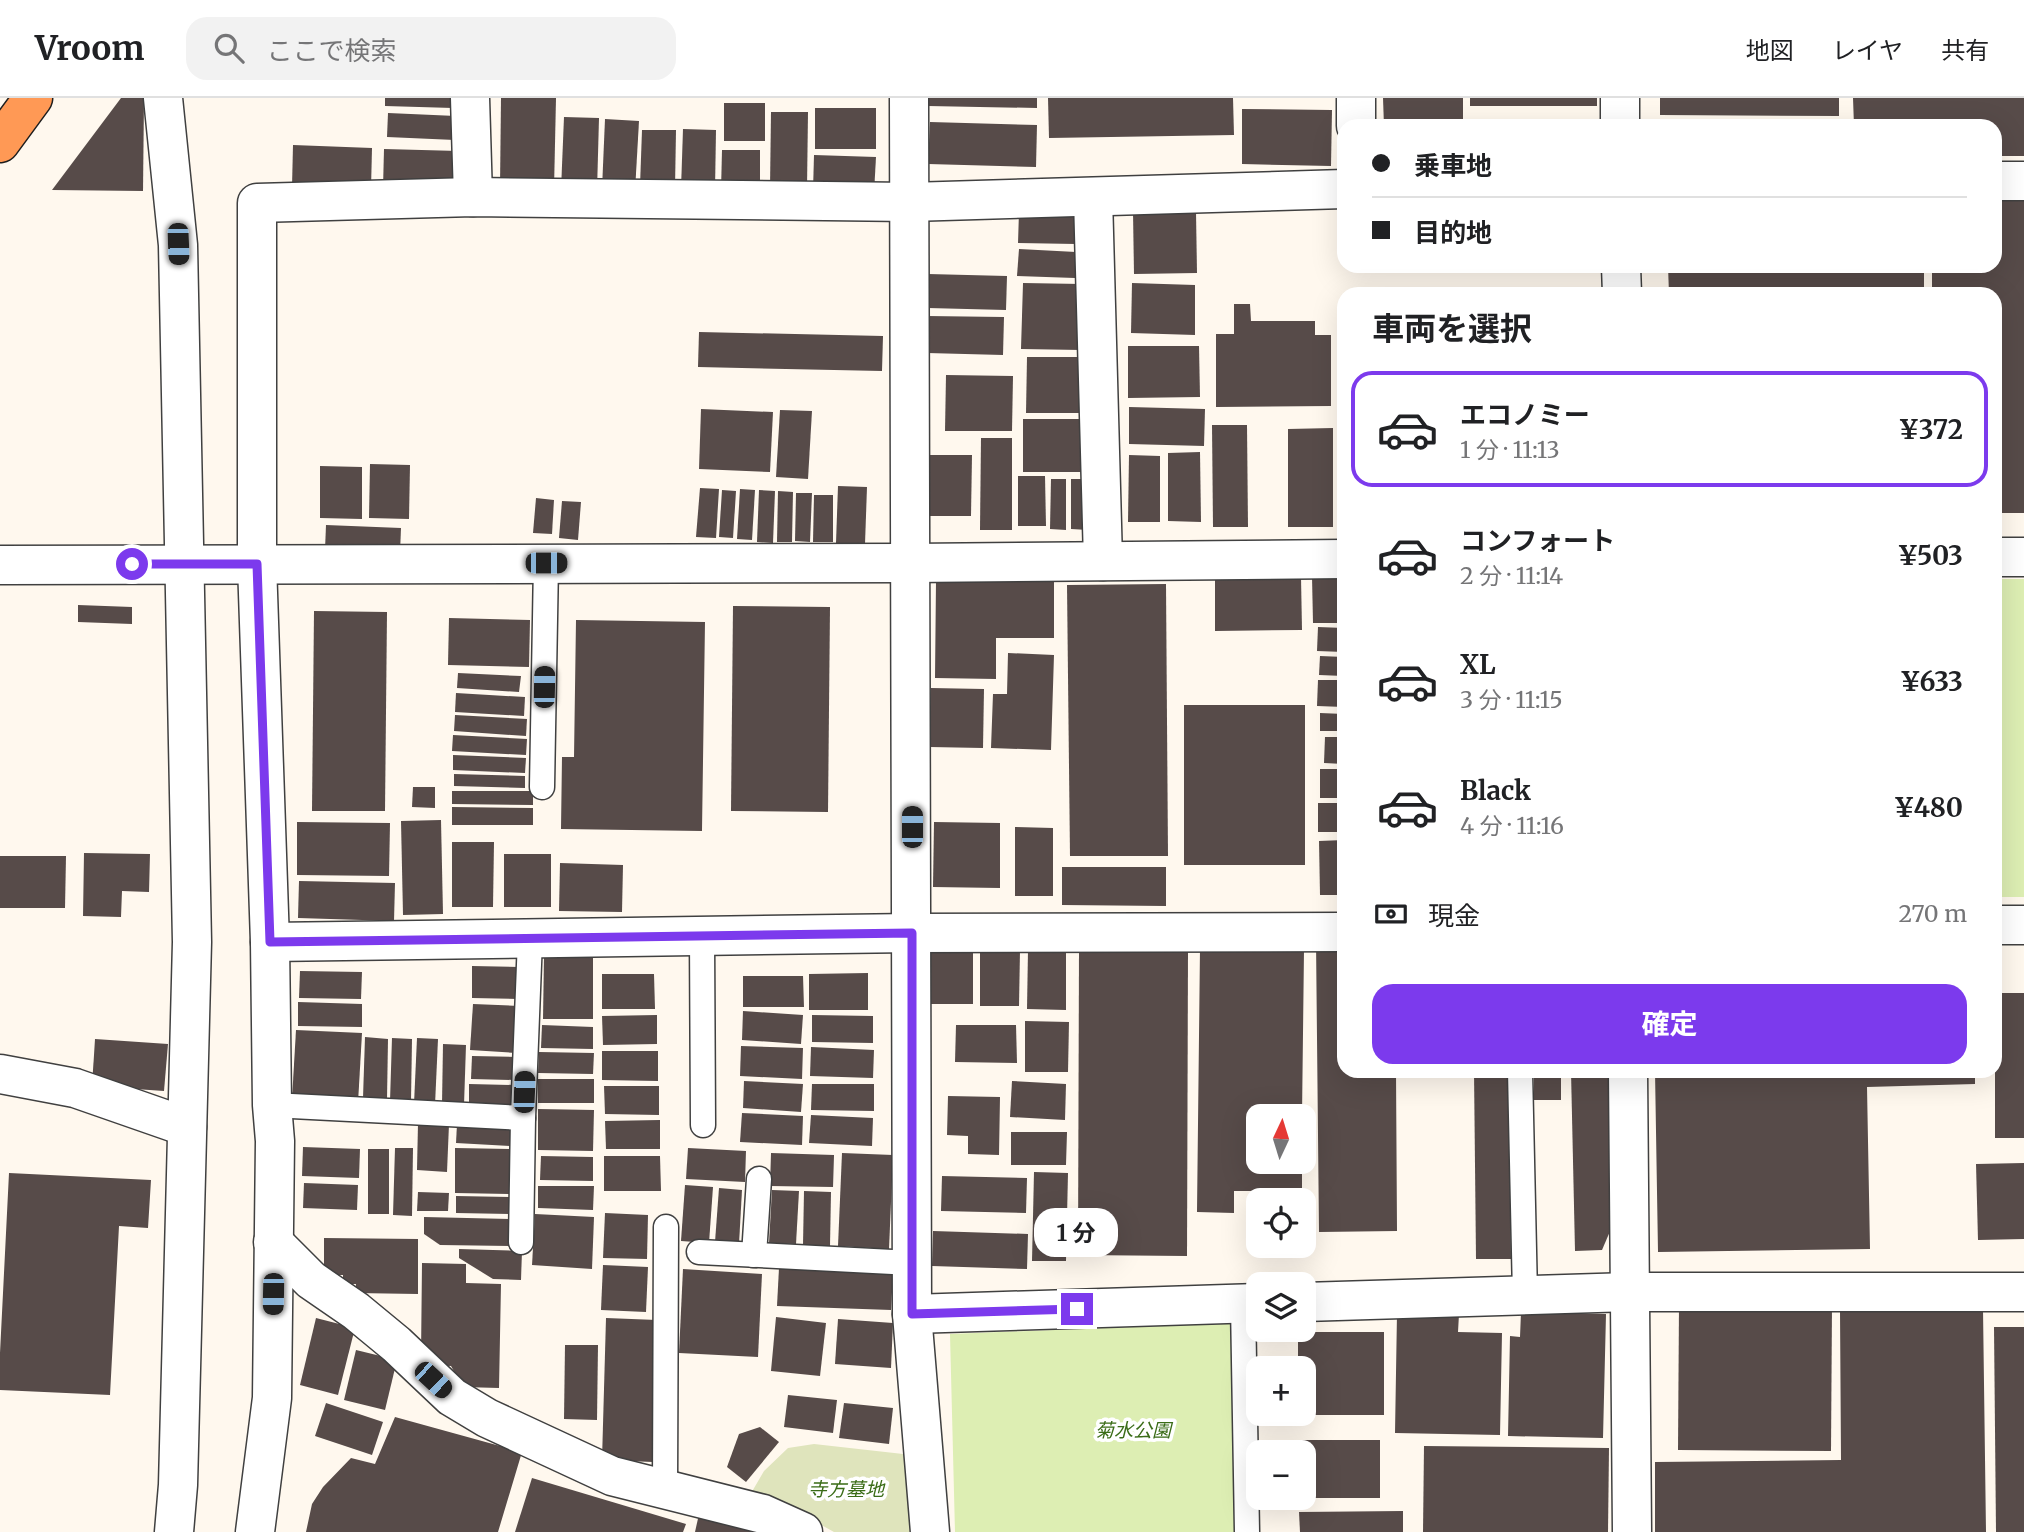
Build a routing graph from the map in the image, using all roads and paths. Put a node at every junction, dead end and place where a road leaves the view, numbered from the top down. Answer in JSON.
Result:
{"nodes":[{"id":1,"x":33,"y":98,"type":"edge"},
{"id":2,"x":163,"y":98,"type":"edge"},
{"id":3,"x":470,"y":98,"type":"edge"},
{"id":4,"x":909,"y":98,"type":"edge"},
{"id":5,"x":1356,"y":98,"type":"edge"},
{"id":6,"x":1620,"y":98,"type":"edge"},
{"id":7,"x":1356,"y":119,"type":"edge"},
{"id":8,"x":1620,"y":119,"type":"edge"},
{"id":9,"x":0,"y":143,"type":"edge"},
{"id":10,"x":2002,"y":181,"type":"edge"},
{"id":11,"x":2024,"y":181,"type":"edge"},
{"id":12,"x":1337,"y":190,"type":"edge"},
{"id":13,"x":473,"y":197,"type":"junction"},
{"id":14,"x":1093,"y":197,"type":"junction"},
{"id":15,"x":910,"y":202,"type":"junction"},
{"id":16,"x":2002,"y":557,"type":"edge"},
{"id":17,"x":2024,"y":557,"type":"edge"},
{"id":18,"x":1337,"y":559,"type":"edge"},
{"id":19,"x":1103,"y":561,"type":"junction"},
{"id":20,"x":546,"y":563,"type":"junction"},
{"id":21,"x":911,"y":563,"type":"junction"},
{"id":22,"x":186,"y":564,"type":"junction"},
{"id":23,"x":257,"y":564,"type":"junction"},
{"id":24,"x":0,"y":565,"type":"edge"},
{"id":25,"x":542,"y":787,"type":"dead end"},
{"id":26,"x":2002,"y":925,"type":"edge"},
{"id":27,"x":2024,"y":925,"type":"edge"},
{"id":28,"x":1337,"y":932,"type":"edge"},
{"id":29,"x":912,"y":933,"type":"junction"},
{"id":30,"x":702,"y":937,"type":"junction"},
{"id":31,"x":530,"y":939,"type":"junction"},
{"id":32,"x":270,"y":942,"type":"junction"},
{"id":33,"x":0,"y":1074,"type":"edge"},
{"id":34,"x":1520,"y":1078,"type":"edge"},
{"id":35,"x":1628,"y":1078,"type":"edge"},
{"id":36,"x":272,"y":1105,"type":"junction"},
{"id":37,"x":523,"y":1118,"type":"junction"},
{"id":38,"x":703,"y":1125,"type":"dead end"},
{"id":39,"x":187,"y":1127,"type":"junction"},
{"id":40,"x":759,"y":1179,"type":"dead end"},
{"id":41,"x":666,"y":1227,"type":"dead end"},
{"id":42,"x":273,"y":1242,"type":"junction"},
{"id":43,"x":521,"y":1242,"type":"dead end"},
{"id":44,"x":699,"y":1252,"type":"dead end"},
{"id":45,"x":754,"y":1255,"type":"junction"},
{"id":46,"x":912,"y":1263,"type":"junction"},
{"id":47,"x":1630,"y":1292,"type":"junction"},
{"id":48,"x":2024,"y":1292,"type":"edge"},
{"id":49,"x":1525,"y":1295,"type":"junction"},
{"id":50,"x":1316,"y":1302,"type":"edge"},
{"id":51,"x":1246,"y":1303,"type":"edge"},
{"id":52,"x":912,"y":1314,"type":"junction"},
{"id":53,"x":1250,"y":1342,"type":"edge"},
{"id":54,"x":665,"y":1489,"type":"junction"},
{"id":55,"x":174,"y":1532,"type":"edge"},
{"id":56,"x":255,"y":1532,"type":"edge"},
{"id":57,"x":803,"y":1532,"type":"edge"},
{"id":58,"x":930,"y":1532,"type":"edge"},
{"id":59,"x":1247,"y":1532,"type":"edge"},
{"id":60,"x":1632,"y":1532,"type":"edge"}],
"edges":[{"from":1,"to":9,"type":"highway"},
{"from":2,"to":22,"type":"street"},
{"from":3,"to":13,"type":"street"},
{"from":4,"to":15,"type":"street"},
{"from":5,"to":7,"type":"street"},
{"from":6,"to":8,"type":"street"},
{"from":10,"to":11,"type":"street"},
{"from":12,"to":14,"type":"street"},
{"from":13,"to":15,"type":"street"},
{"from":13,"to":23,"type":"street"},
{"from":14,"to":15,"type":"street"},
{"from":14,"to":19,"type":"street"},
{"from":15,"to":21,"type":"street"},
{"from":16,"to":17,"type":"street"},
{"from":18,"to":19,"type":"street"},
{"from":19,"to":21,"type":"street"},
{"from":20,"to":21,"type":"street"},
{"from":20,"to":23,"type":"street"},
{"from":20,"to":25,"type":"lane"},
{"from":21,"to":29,"type":"street"},
{"from":22,"to":23,"type":"street"},
{"from":22,"to":24,"type":"street"},
{"from":22,"to":39,"type":"street"},
{"from":23,"to":32,"type":"street"},
{"from":26,"to":27,"type":"street"},
{"from":28,"to":29,"type":"street"},
{"from":29,"to":30,"type":"street"},
{"from":29,"to":46,"type":"street"},
{"from":30,"to":31,"type":"street"},
{"from":30,"to":38,"type":"lane"},
{"from":31,"to":32,"type":"street"},
{"from":31,"to":37,"type":"lane"},
{"from":32,"to":36,"type":"street"},
{"from":33,"to":39,"type":"street"},
{"from":34,"to":49,"type":"lane"},
{"from":35,"to":47,"type":"street"},
{"from":36,"to":37,"type":"lane"},
{"from":36,"to":42,"type":"street"},
{"from":37,"to":43,"type":"lane"},
{"from":39,"to":55,"type":"street"},
{"from":40,"to":45,"type":"lane"},
{"from":41,"to":54,"type":"lane"},
{"from":42,"to":54,"type":"street"},
{"from":42,"to":56,"type":"street"},
{"from":44,"to":45,"type":"lane"},
{"from":45,"to":46,"type":"lane"},
{"from":46,"to":52,"type":"street"},
{"from":47,"to":48,"type":"street"},
{"from":47,"to":49,"type":"street"},
{"from":47,"to":60,"type":"street"},
{"from":49,"to":50,"type":"street"},
{"from":51,"to":52,"type":"street"},
{"from":52,"to":58,"type":"street"},
{"from":53,"to":59,"type":"lane"},
{"from":54,"to":57,"type":"street"}]}
